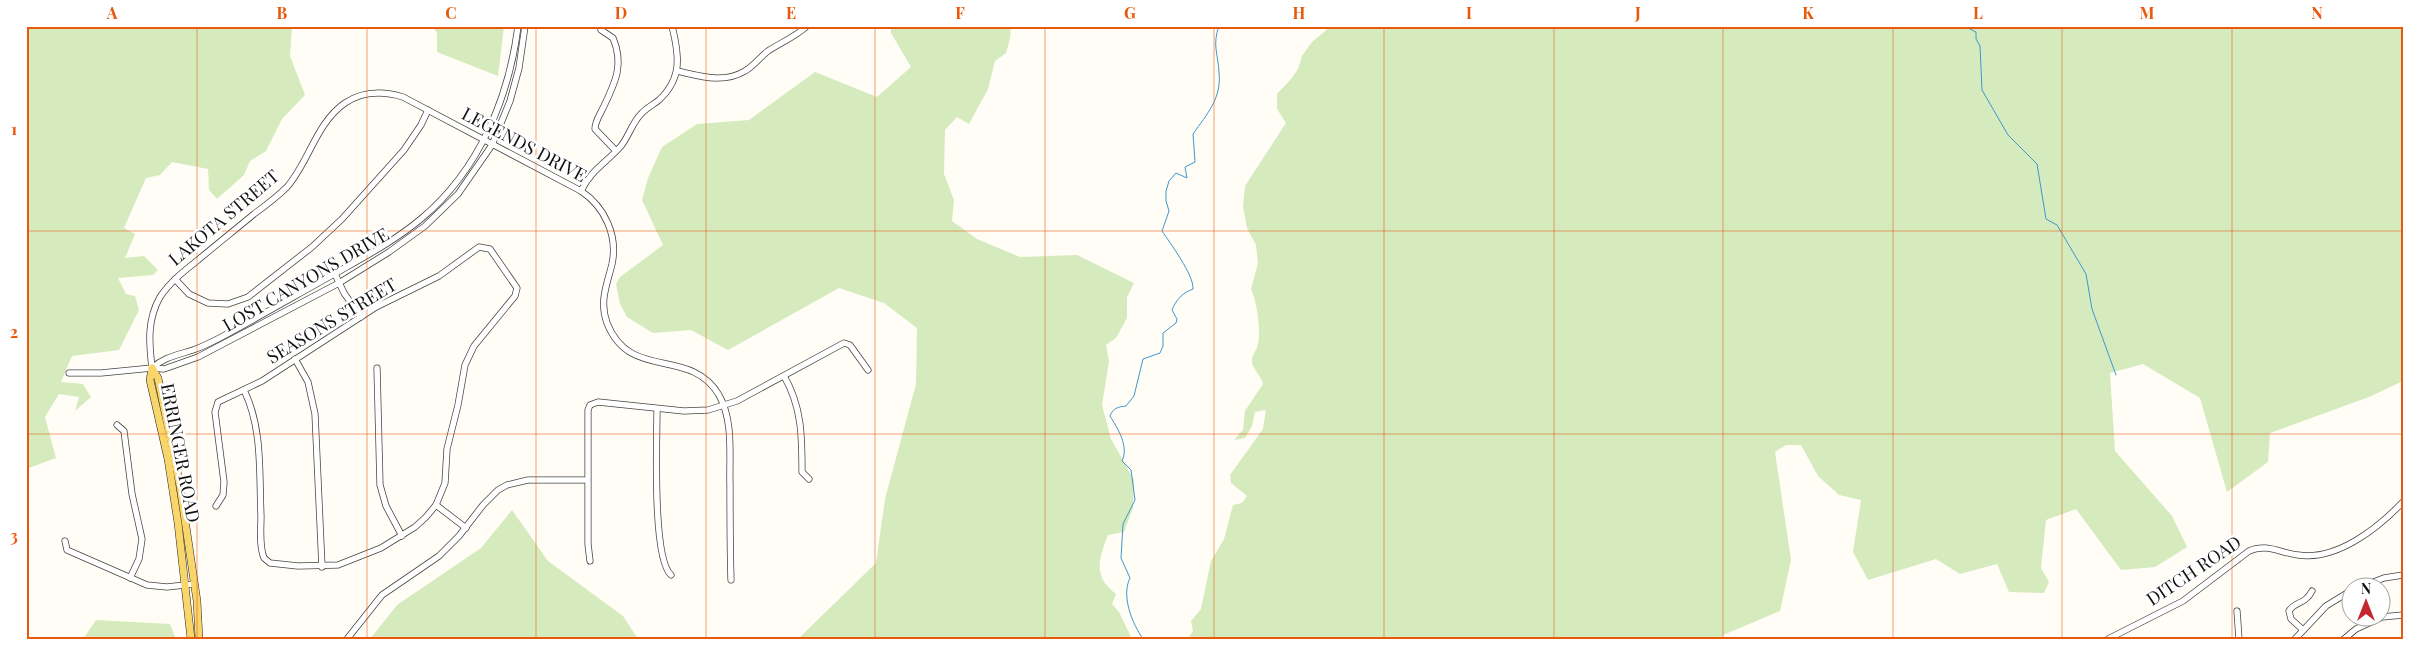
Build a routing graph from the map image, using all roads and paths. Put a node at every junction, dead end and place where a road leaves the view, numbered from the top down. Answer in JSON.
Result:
{"nodes":[{"id":1,"x":518,"y":26,"type":"edge"},
{"id":2,"x":525,"y":26,"type":"edge"},
{"id":3,"x":672,"y":26,"type":"edge"},
{"id":4,"x":807,"y":26,"type":"edge"},
{"id":5,"x":601,"y":30,"type":"dead end"},
{"id":6,"x":677,"y":71,"type":"junction"},
{"id":7,"x":375,"y":92,"type":"joint"},
{"id":8,"x":428,"y":110,"type":"junction"},
{"id":9,"x":482,"y":140,"type":"junction"},
{"id":10,"x":492,"y":145,"type":"junction"},
{"id":11,"x":616,"y":151,"type":"junction"},
{"id":12,"x":582,"y":192,"type":"junction"},
{"id":13,"x":335,"y":274,"type":"junction"},
{"id":14,"x":175,"y":279,"type":"junction"},
{"id":15,"x":339,"y":283,"type":"junction"},
{"id":16,"x":361,"y":316,"type":"junction"},
{"id":17,"x":295,"y":359,"type":"junction"},
{"id":18,"x":152,"y":368,"type":"junction"},
{"id":19,"x":377,"y":368,"type":"dead end"},
{"id":20,"x":868,"y":370,"type":"dead end"},
{"id":21,"x":70,"y":373,"type":"dead end"},
{"id":22,"x":784,"y":376,"type":"junction"},
{"id":23,"x":244,"y":390,"type":"junction"},
{"id":24,"x":724,"y":406,"type":"junction"},
{"id":25,"x":657,"y":409,"type":"junction"},
{"id":26,"x":117,"y":425,"type":"dead end"},
{"id":27,"x":809,"y":479,"type":"dead end"},
{"id":28,"x":587,"y":480,"type":"junction"},
{"id":29,"x":2403,"y":502,"type":"edge"},
{"id":30,"x":216,"y":506,"type":"dead end"},
{"id":31,"x":436,"y":506,"type":"junction"},
{"id":32,"x":466,"y":528,"type":"junction"},
{"id":33,"x":402,"y":536,"type":"junction"},
{"id":34,"x":65,"y":541,"type":"dead end"},
{"id":35,"x":590,"y":561,"type":"dead end"},
{"id":36,"x":322,"y":567,"type":"junction"},
{"id":37,"x":2403,"y":575,"type":"edge"},
{"id":38,"x":671,"y":576,"type":"dead end"},
{"id":39,"x":130,"y":578,"type":"junction"},
{"id":40,"x":2384,"y":578,"type":"edge"},
{"id":41,"x":731,"y":580,"type":"dead end"},
{"id":42,"x":190,"y":584,"type":"junction"},
{"id":43,"x":2312,"y":591,"type":"dead end"},
{"id":44,"x":2342,"y":596,"type":"edge"},
{"id":45,"x":2237,"y":611,"type":"dead end"},
{"id":46,"x":2359,"y":628,"type":"edge"},
{"id":47,"x":2302,"y":629,"type":"junction"},
{"id":48,"x":191,"y":639,"type":"edge"},
{"id":49,"x":199,"y":639,"type":"edge"},
{"id":50,"x":347,"y":639,"type":"edge"},
{"id":51,"x":2108,"y":639,"type":"edge"},
{"id":52,"x":2239,"y":639,"type":"edge"},
{"id":53,"x":2295,"y":639,"type":"edge"},
{"id":54,"x":2344,"y":639,"type":"edge"}],
"edges":[{"from":1,"to":9,"type":"street","name":"LOST CANYONS DRIVE"},
{"from":2,"to":10,"type":"street","name":"LOST CANYONS DRIVE"},
{"from":3,"to":6,"type":"street"},
{"from":4,"to":6,"type":"street"},
{"from":5,"to":11,"type":"street"},
{"from":6,"to":11,"type":"street"},
{"from":7,"to":8,"type":"street","name":"LEGENDS DRIVE"},
{"from":7,"to":14,"type":"street","name":"LAKOTA STREET"},
{"from":8,"to":9,"type":"street","name":"LEGENDS DRIVE"},
{"from":8,"to":14,"type":"street"},
{"from":9,"to":10,"type":"street","name":"LEGENDS DRIVE"},
{"from":9,"to":13,"type":"street","name":"LOST CANYONS DRIVE"},
{"from":10,"to":12,"type":"street","name":"LEGENDS DRIVE"},
{"from":10,"to":15,"type":"street","name":"LOST CANYONS DRIVE"},
{"from":11,"to":12,"type":"street"},
{"from":12,"to":24,"type":"street","name":"LEGENDS DRIVE"},
{"from":13,"to":15,"type":"street"},
{"from":13,"to":18,"type":"street","name":"LOST CANYONS DRIVE"},
{"from":14,"to":18,"type":"street","name":"LAKOTA STREET"},
{"from":15,"to":16,"type":"street"},
{"from":15,"to":18,"type":"street","name":"LOST CANYONS DRIVE"},
{"from":16,"to":17,"type":"street","name":"SEASONS STREET"},
{"from":16,"to":31,"type":"street","name":"SEASONS STREET"},
{"from":17,"to":23,"type":"street","name":"SEASONS STREET"},
{"from":17,"to":36,"type":"street"},
{"from":18,"to":21,"type":"street","name":"LOST CANYONS DRIVE"},
{"from":18,"to":42,"type":"main road","name":"ERRINGER ROAD"},
{"from":19,"to":33,"type":"street"},
{"from":20,"to":22,"type":"street"},
{"from":22,"to":24,"type":"street"},
{"from":22,"to":27,"type":"street"},
{"from":23,"to":30,"type":"street","name":"SEASONS STREET"},
{"from":23,"to":36,"type":"street"},
{"from":24,"to":25,"type":"street"},
{"from":24,"to":41,"type":"street"},
{"from":25,"to":28,"type":"street"},
{"from":25,"to":38,"type":"street"},
{"from":26,"to":39,"type":"street"},
{"from":28,"to":32,"type":"street"},
{"from":28,"to":35,"type":"street"},
{"from":29,"to":51,"type":"street","name":"DITCH ROAD"},
{"from":31,"to":32,"type":"street"},
{"from":31,"to":33,"type":"street"},
{"from":32,"to":50,"type":"street"},
{"from":33,"to":36,"type":"street"},
{"from":34,"to":39,"type":"street"},
{"from":37,"to":40,"type":"street"},
{"from":39,"to":42,"type":"street"},
{"from":42,"to":48,"type":"main road","name":"ERRINGER ROAD"},
{"from":42,"to":49,"type":"main road","name":"ERRINGER ROAD"},
{"from":43,"to":47,"type":"street"},
{"from":44,"to":47,"type":"street"},
{"from":45,"to":52,"type":"street"},
{"from":46,"to":54,"type":"street"},
{"from":47,"to":53,"type":"street"}]}
